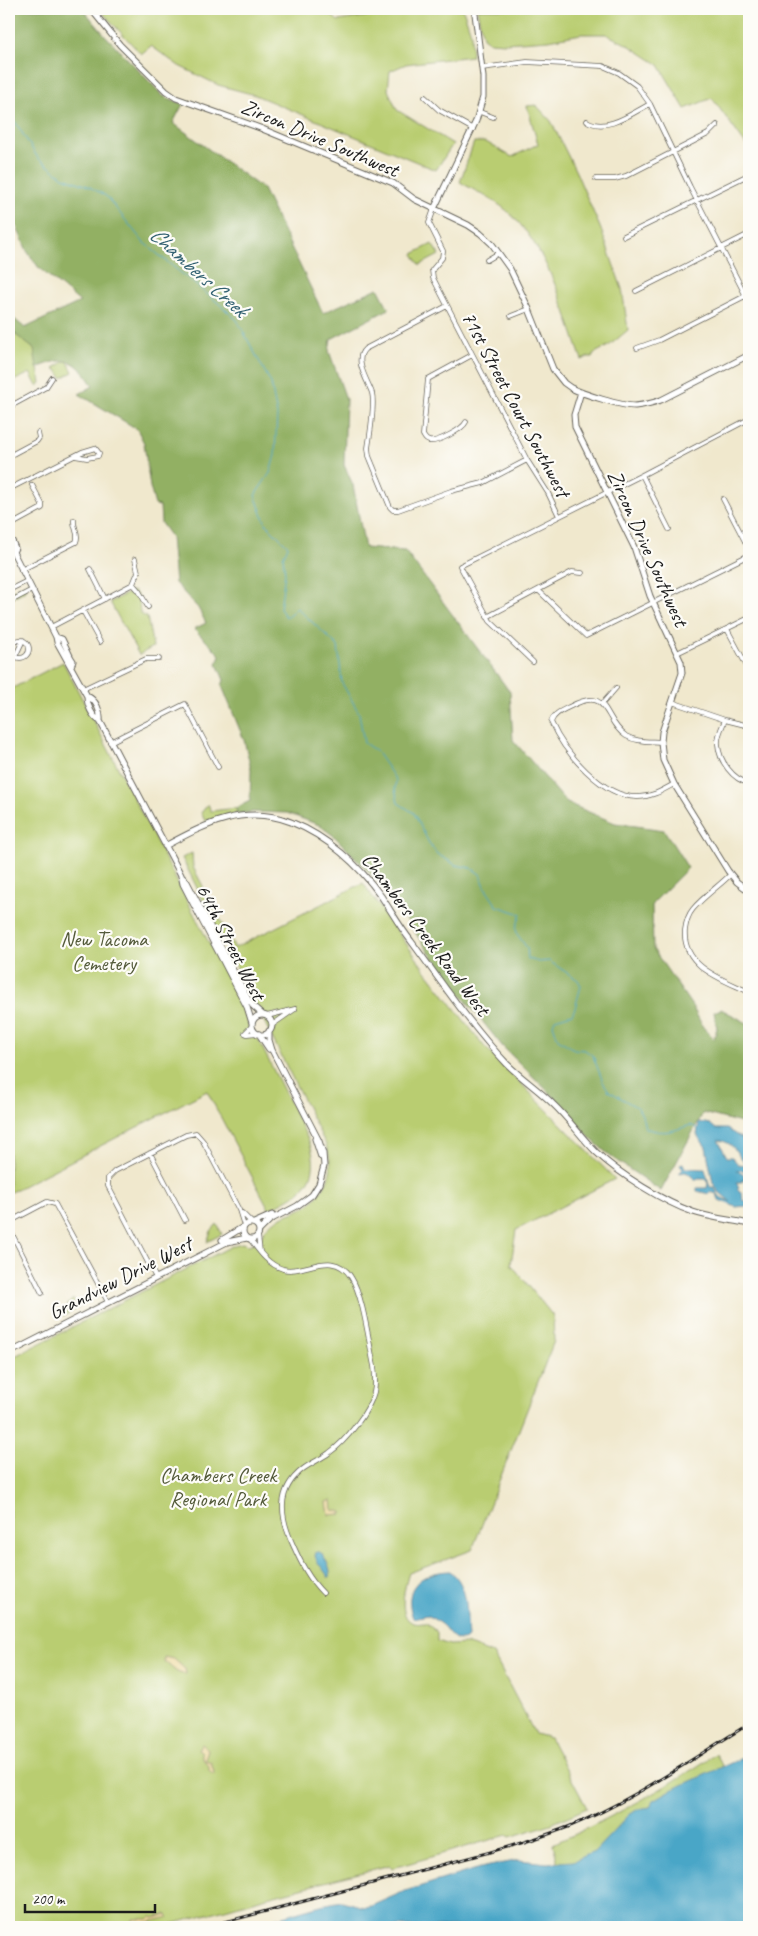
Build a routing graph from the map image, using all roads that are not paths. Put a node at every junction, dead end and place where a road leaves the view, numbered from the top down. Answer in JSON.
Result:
{"nodes":[{"id":1,"x":91,"y":9,"type":"edge"},
{"id":2,"x":473,"y":9,"type":"edge"},
{"id":3,"x":482,"y":68,"type":"junction"},
{"id":4,"x":425,"y":97,"type":"dead end"},
{"id":5,"x":650,"y":104,"type":"junction"},
{"id":6,"x":480,"y":112,"type":"junction"},
{"id":7,"x":493,"y":117,"type":"dead end"},
{"id":8,"x":587,"y":121,"type":"dead end"},
{"id":9,"x":717,"y":125,"type":"dead end"},
{"id":10,"x":473,"y":129,"type":"junction"},
{"id":11,"x":674,"y":152,"type":"junction"},
{"id":12,"x":749,"y":176,"type":"edge"},
{"id":13,"x":596,"y":179,"type":"dead end"},
{"id":14,"x":697,"y":200,"type":"junction"},
{"id":15,"x":434,"y":209,"type":"junction"},
{"id":16,"x":749,"y":234,"type":"edge"},
{"id":17,"x":624,"y":236,"type":"dead end"},
{"id":18,"x":722,"y":248,"type":"junction"},
{"id":19,"x":499,"y":252,"type":"junction"},
{"id":20,"x":487,"y":260,"type":"dead end"},
{"id":21,"x":636,"y":291,"type":"dead end"},
{"id":22,"x":748,"y":295,"type":"edge"},
{"id":23,"x":749,"y":302,"type":"edge"},
{"id":24,"x":447,"y":306,"type":"junction"},
{"id":25,"x":529,"y":308,"type":"junction"},
{"id":26,"x":511,"y":316,"type":"dead end"},
{"id":27,"x":637,"y":348,"type":"dead end"},
{"id":28,"x":472,"y":355,"type":"junction"},
{"id":29,"x":749,"y":355,"type":"edge"},
{"id":30,"x":52,"y":378,"type":"dead end"},
{"id":31,"x":581,"y":392,"type":"junction"},
{"id":32,"x":9,"y":407,"type":"edge"},
{"id":33,"x":749,"y":419,"type":"edge"},
{"id":34,"x":466,"y":422,"type":"dead end"},
{"id":35,"x":38,"y":433,"type":"dead end"},
{"id":36,"x":9,"y":456,"type":"edge"},
{"id":37,"x":75,"y":456,"type":"junction"},
{"id":38,"x":527,"y":460,"type":"junction"},
{"id":39,"x":642,"y":475,"type":"junction"},
{"id":40,"x":32,"y":486,"type":"dead end"},
{"id":41,"x":9,"y":490,"type":"edge"},
{"id":42,"x":607,"y":492,"type":"junction"},
{"id":43,"x":723,"y":499,"type":"dead end"},
{"id":44,"x":559,"y":516,"type":"junction"},
{"id":45,"x":74,"y":520,"type":"dead end"},
{"id":46,"x":9,"y":526,"type":"edge"},
{"id":47,"x":669,"y":529,"type":"dead end"},
{"id":48,"x":9,"y":540,"type":"edge"},
{"id":49,"x":9,"y":546,"type":"edge"},
{"id":50,"x":749,"y":550,"type":"edge"},
{"id":51,"x":13,"y":552,"type":"junction"},
{"id":52,"x":749,"y":555,"type":"edge"},
{"id":53,"x":136,"y":559,"type":"dead end"},
{"id":54,"x":90,"y":569,"type":"dead end"},
{"id":55,"x":21,"y":570,"type":"junction"},
{"id":56,"x":582,"y":573,"type":"dead end"},
{"id":57,"x":27,"y":581,"type":"junction"},
{"id":58,"x":133,"y":584,"type":"junction"},
{"id":59,"x":9,"y":590,"type":"edge"},
{"id":60,"x":32,"y":590,"type":"junction"},
{"id":61,"x":538,"y":590,"type":"junction"},
{"id":62,"x":106,"y":599,"type":"junction"},
{"id":63,"x":9,"y":602,"type":"edge"},
{"id":64,"x":653,"y":604,"type":"junction"},
{"id":65,"x":148,"y":607,"type":"dead end"},
{"id":66,"x":83,"y":610,"type":"junction"},
{"id":67,"x":487,"y":616,"type":"junction"},
{"id":68,"x":749,"y":618,"type":"edge"},
{"id":69,"x":51,"y":627,"type":"junction"},
{"id":70,"x":727,"y":629,"type":"junction"},
{"id":71,"x":23,"y":640,"type":"junction"},
{"id":72,"x":100,"y":642,"type":"dead end"},
{"id":73,"x":678,"y":653,"type":"junction"},
{"id":74,"x":15,"y":657,"type":"junction"},
{"id":75,"x":159,"y":659,"type":"dead end"},
{"id":76,"x":9,"y":661,"type":"edge"},
{"id":77,"x":533,"y":662,"type":"dead end"},
{"id":78,"x":749,"y":670,"type":"edge"},
{"id":79,"x":616,"y":688,"type":"dead end"},
{"id":80,"x":83,"y":689,"type":"junction"},
{"id":81,"x":672,"y":702,"type":"junction"},
{"id":82,"x":602,"y":704,"type":"junction"},
{"id":83,"x":725,"y":720,"type":"junction"},
{"id":84,"x":749,"y":726,"type":"edge"},
{"id":85,"x":110,"y":742,"type":"junction"},
{"id":86,"x":661,"y":742,"type":"junction"},
{"id":87,"x":218,"y":767,"type":"dead end"},
{"id":88,"x":749,"y":783,"type":"edge"},
{"id":89,"x":674,"y":784,"type":"junction"},
{"id":90,"x":165,"y":846,"type":"junction"},
{"id":91,"x":180,"y":875,"type":"junction"},
{"id":92,"x":730,"y":875,"type":"junction"},
{"id":93,"x":749,"y":890,"type":"edge"},
{"id":94,"x":749,"y":992,"type":"edge"},
{"id":95,"x":265,"y":1016,"type":"junction"},
{"id":96,"x":252,"y":1025,"type":"junction"},
{"id":97,"x":272,"y":1025,"type":"junction"},
{"id":98,"x":269,"y":1031,"type":"junction"},
{"id":99,"x":258,"y":1033,"type":"junction"},
{"id":100,"x":150,"y":1153,"type":"junction"},
{"id":101,"x":322,"y":1172,"type":"junction"},
{"id":102,"x":239,"y":1210,"type":"junction"},
{"id":103,"x":185,"y":1220,"type":"dead end"},
{"id":104,"x":9,"y":1222,"type":"edge"},
{"id":105,"x":252,"y":1223,"type":"junction"},
{"id":106,"x":749,"y":1224,"type":"edge"},
{"id":107,"x":244,"y":1227,"type":"junction"},
{"id":108,"x":9,"y":1228,"type":"edge"},
{"id":109,"x":258,"y":1233,"type":"junction"},
{"id":110,"x":248,"y":1239,"type":"junction"},
{"id":111,"x":260,"y":1252,"type":"junction"},
{"id":112,"x":155,"y":1277,"type":"junction"},
{"id":113,"x":42,"y":1293,"type":"dead end"},
{"id":114,"x":107,"y":1301,"type":"junction"},
{"id":115,"x":10,"y":1348,"type":"edge"},
{"id":116,"x":323,"y":1593,"type":"dead end"}],
"edges":[{"from":1,"to":15,"type":"street","name":"Zircon Drive Southwest"},
{"from":2,"to":3,"type":"street"},
{"from":3,"to":5,"type":"street"},
{"from":3,"to":6,"type":"street"},
{"from":4,"to":10,"type":"street"},
{"from":5,"to":8,"type":"street"},
{"from":5,"to":11,"type":"street"},
{"from":6,"to":7,"type":"street"},
{"from":6,"to":10,"type":"street"},
{"from":9,"to":11,"type":"street"},
{"from":10,"to":15,"type":"street"},
{"from":11,"to":13,"type":"street"},
{"from":11,"to":14,"type":"street"},
{"from":12,"to":14,"type":"street"},
{"from":14,"to":17,"type":"street"},
{"from":14,"to":18,"type":"street"},
{"from":15,"to":19,"type":"street","name":"Zircon Drive Southwest"},
{"from":15,"to":24,"type":"street","name":"71st Street Court Southwest"},
{"from":16,"to":18,"type":"street"},
{"from":18,"to":21,"type":"street"},
{"from":18,"to":22,"type":"street"},
{"from":19,"to":20,"type":"street"},
{"from":19,"to":25,"type":"street","name":"Zircon Drive Southwest"},
{"from":22,"to":23,"type":"street"},
{"from":22,"to":27,"type":"street"},
{"from":24,"to":28,"type":"street","name":"71st Street Court Southwest"},
{"from":24,"to":38,"type":"street"},
{"from":25,"to":26,"type":"street"},
{"from":25,"to":31,"type":"street","name":"Zircon Drive Southwest"},
{"from":28,"to":34,"type":"street"},
{"from":28,"to":38,"type":"street","name":"71st Street Court Southwest"},
{"from":29,"to":31,"type":"street"},
{"from":30,"to":32,"type":"street"},
{"from":31,"to":42,"type":"street","name":"Zircon Drive Southwest"},
{"from":33,"to":39,"type":"street"},
{"from":35,"to":36,"type":"street"},
{"from":37,"to":37,"type":"street"},
{"from":37,"to":41,"type":"street"},
{"from":38,"to":44,"type":"street","name":"71st Street Court Southwest"},
{"from":39,"to":42,"type":"street"},
{"from":39,"to":47,"type":"street"},
{"from":40,"to":46,"type":"street"},
{"from":42,"to":44,"type":"street"},
{"from":42,"to":64,"type":"street","name":"Zircon Drive Southwest"},
{"from":43,"to":50,"type":"street"},
{"from":44,"to":67,"type":"street"},
{"from":45,"to":55,"type":"street"},
{"from":48,"to":51,"type":"street"},
{"from":49,"to":51,"type":"street"},
{"from":51,"to":55,"type":"street"},
{"from":52,"to":64,"type":"street"},
{"from":53,"to":58,"type":"street"},
{"from":54,"to":62,"type":"street"},
{"from":55,"to":57,"type":"street"},
{"from":56,"to":61,"type":"street"},
{"from":57,"to":59,"type":"street"},
{"from":57,"to":60,"type":"street"},
{"from":58,"to":62,"type":"street"},
{"from":58,"to":65,"type":"street"},
{"from":60,"to":63,"type":"street"},
{"from":60,"to":69,"type":"street"},
{"from":61,"to":64,"type":"street"},
{"from":61,"to":67,"type":"street"},
{"from":62,"to":66,"type":"street"},
{"from":64,"to":73,"type":"street","name":"Zircon Drive Southwest"},
{"from":66,"to":69,"type":"street"},
{"from":66,"to":72,"type":"street"},
{"from":67,"to":77,"type":"street"},
{"from":68,"to":70,"type":"street"},
{"from":69,"to":80,"type":"street"},
{"from":70,"to":73,"type":"street"},
{"from":70,"to":78,"type":"street"},
{"from":71,"to":74,"type":"street"},
{"from":71,"to":74,"type":"street"},
{"from":71,"to":74,"type":"street"},
{"from":73,"to":81,"type":"street","name":"Zircon Drive Southwest"},
{"from":74,"to":76,"type":"street"},
{"from":75,"to":80,"type":"street"},
{"from":79,"to":82,"type":"street"},
{"from":80,"to":85,"type":"street"},
{"from":81,"to":83,"type":"street"},
{"from":81,"to":86,"type":"street","name":"Zircon Drive Southwest"},
{"from":82,"to":86,"type":"street"},
{"from":82,"to":89,"type":"street"},
{"from":83,"to":84,"type":"street"},
{"from":83,"to":88,"type":"street"},
{"from":85,"to":87,"type":"street"},
{"from":85,"to":90,"type":"street"},
{"from":86,"to":89,"type":"street","name":"Zircon Drive Southwest"},
{"from":89,"to":92,"type":"street","name":"Zircon Drive Southwest"},
{"from":90,"to":91,"type":"street","name":"64th Street West"},
{"from":90,"to":106,"type":"street","name":"Chambers Creek Road West"},
{"from":91,"to":95,"type":"street","name":"64th Street West"},
{"from":91,"to":96,"type":"street","name":"64th Street West"},
{"from":92,"to":93,"type":"street","name":"Zircon Drive Southwest"},
{"from":92,"to":94,"type":"street"},
{"from":95,"to":96,"type":"street"},
{"from":95,"to":97,"type":"street"},
{"from":95,"to":97,"type":"street"},
{"from":96,"to":99,"type":"street"},
{"from":96,"to":99,"type":"street"},
{"from":97,"to":98,"type":"street"},
{"from":98,"to":99,"type":"street"},
{"from":98,"to":101,"type":"street"},
{"from":99,"to":101,"type":"street","name":"64th Street West"},
{"from":100,"to":102,"type":"street"},
{"from":100,"to":103,"type":"street"},
{"from":100,"to":112,"type":"street"},
{"from":101,"to":105,"type":"street"},
{"from":101,"to":109,"type":"street"},
{"from":102,"to":105,"type":"street"},
{"from":102,"to":107,"type":"street"},
{"from":104,"to":114,"type":"street"},
{"from":105,"to":107,"type":"street","name":"Grandview Drive West"},
{"from":105,"to":109,"type":"street"},
{"from":107,"to":110,"type":"street"},
{"from":107,"to":112,"type":"street","name":"Grandview Drive West"},
{"from":108,"to":113,"type":"street"},
{"from":109,"to":110,"type":"street","name":"Grandview Drive West"},
{"from":109,"to":111,"type":"street"},
{"from":110,"to":111,"type":"street"},
{"from":110,"to":112,"type":"street","name":"Grandview Drive West"},
{"from":111,"to":116,"type":"street"},
{"from":112,"to":114,"type":"street","name":"Grandview Drive West"},
{"from":114,"to":115,"type":"street","name":"Grandview Drive West"}]}
